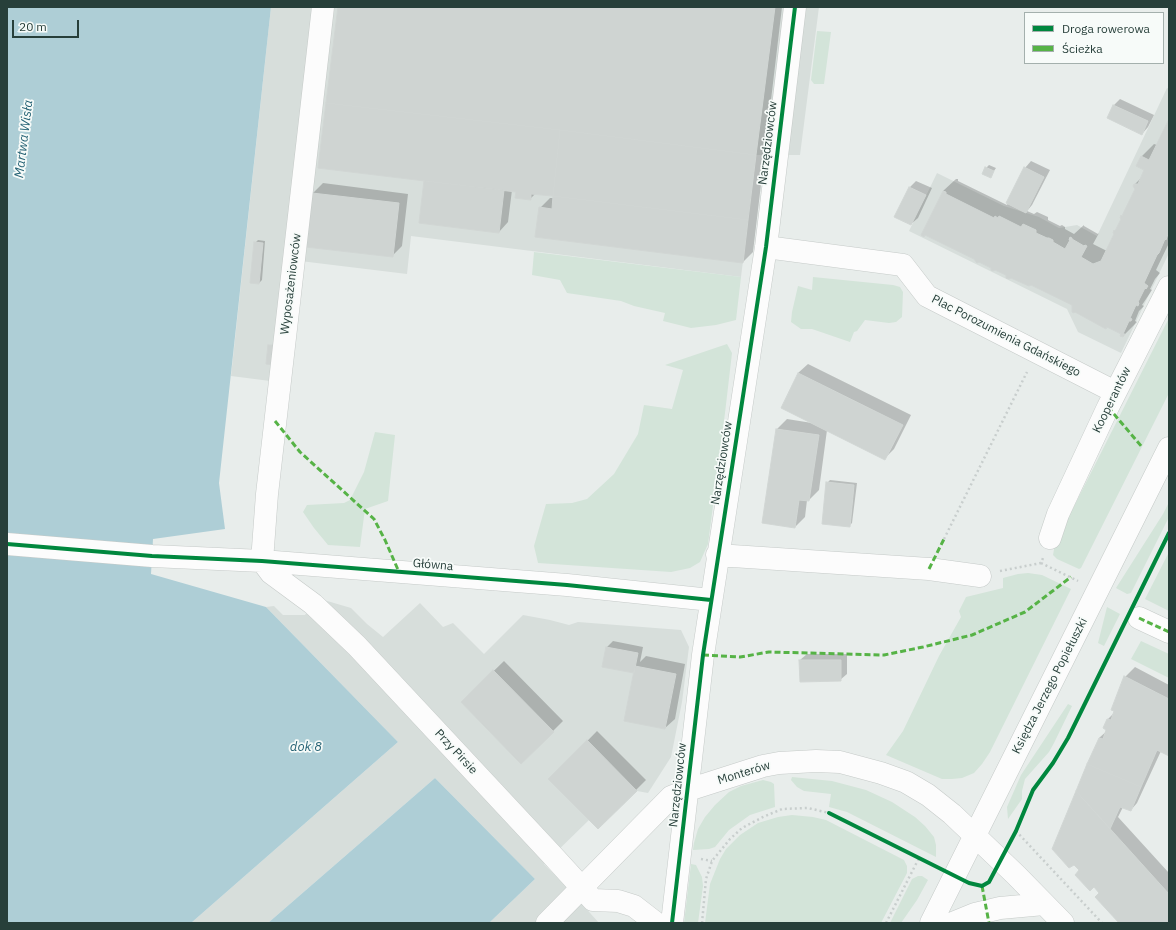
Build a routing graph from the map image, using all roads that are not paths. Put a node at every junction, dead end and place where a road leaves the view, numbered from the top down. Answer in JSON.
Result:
{"nodes":[{"id":1,"x":324,"y":7,"type":"edge"},
{"id":2,"x":795,"y":7,"type":"edge"},
{"id":3,"x":766,"y":247,"type":"junction"},
{"id":4,"x":1169,"y":287,"type":"edge"},
{"id":5,"x":1116,"y":392,"type":"junction"},
{"id":6,"x":1169,"y":448,"type":"edge"},
{"id":7,"x":1050,"y":538,"type":"road end"},
{"id":8,"x":7,"y":544,"type":"edge"},
{"id":9,"x":718,"y":555,"type":"junction"},
{"id":10,"x":262,"y":561,"type":"junction"},
{"id":11,"x":980,"y":576,"type":"dead end"},
{"id":12,"x":711,"y":600,"type":"junction"},
{"id":13,"x":1139,"y":618,"type":"dead end"},
{"id":14,"x":1169,"y":632,"type":"edge"},
{"id":15,"x":688,"y":790,"type":"junction"},
{"id":16,"x":975,"y":836,"type":"junction"},
{"id":17,"x":581,"y":887,"type":"junction"},
{"id":18,"x":1044,"y":904,"type":"junction"},
{"id":19,"x":547,"y":923,"type":"edge"},
{"id":20,"x":656,"y":923,"type":"edge"},
{"id":21,"x":672,"y":923,"type":"edge"},
{"id":22,"x":931,"y":923,"type":"edge"},
{"id":23,"x":953,"y":923,"type":"edge"},
{"id":24,"x":1063,"y":923,"type":"edge"}],
"edges":[{"from":1,"to":10,"type":"street","name":"Wyposażeniowców"},
{"from":2,"to":3,"type":"street","name":"Narzędziowców"},
{"from":3,"to":5,"type":"street","name":"Plac Porozumienia Gdańskiego"},
{"from":3,"to":9,"type":"street","name":"Narzędziowców"},
{"from":4,"to":5,"type":"street","name":"Kooperantów"},
{"from":5,"to":7,"type":"street","name":"Kooperantów"},
{"from":6,"to":16,"type":"street","name":"Księdza Jerzego Popiełuszki"},
{"from":8,"to":10,"type":"street","name":"Główna"},
{"from":9,"to":11,"type":"street"},
{"from":9,"to":12,"type":"street","name":"Narzędziowców"},
{"from":10,"to":12,"type":"street","name":"Główna"},
{"from":10,"to":17,"type":"street","name":"Przy Pirsie"},
{"from":12,"to":15,"type":"street","name":"Narzędziowców"},
{"from":13,"to":14,"type":"street"},
{"from":15,"to":16,"type":"street","name":"Monterów"},
{"from":15,"to":17,"type":"street","name":"Monterów"},
{"from":15,"to":21,"type":"street","name":"Narzędziowców"},
{"from":16,"to":18,"type":"street","name":"Monterów"},
{"from":16,"to":22,"type":"street","name":"Księdza Jerzego Popiełuszki"},
{"from":17,"to":19,"type":"street","name":"Monterów"},
{"from":17,"to":20,"type":"street","name":"Przy Pirsie"},
{"from":18,"to":23,"type":"street"},
{"from":18,"to":24,"type":"street","name":"Monterów"}]}
